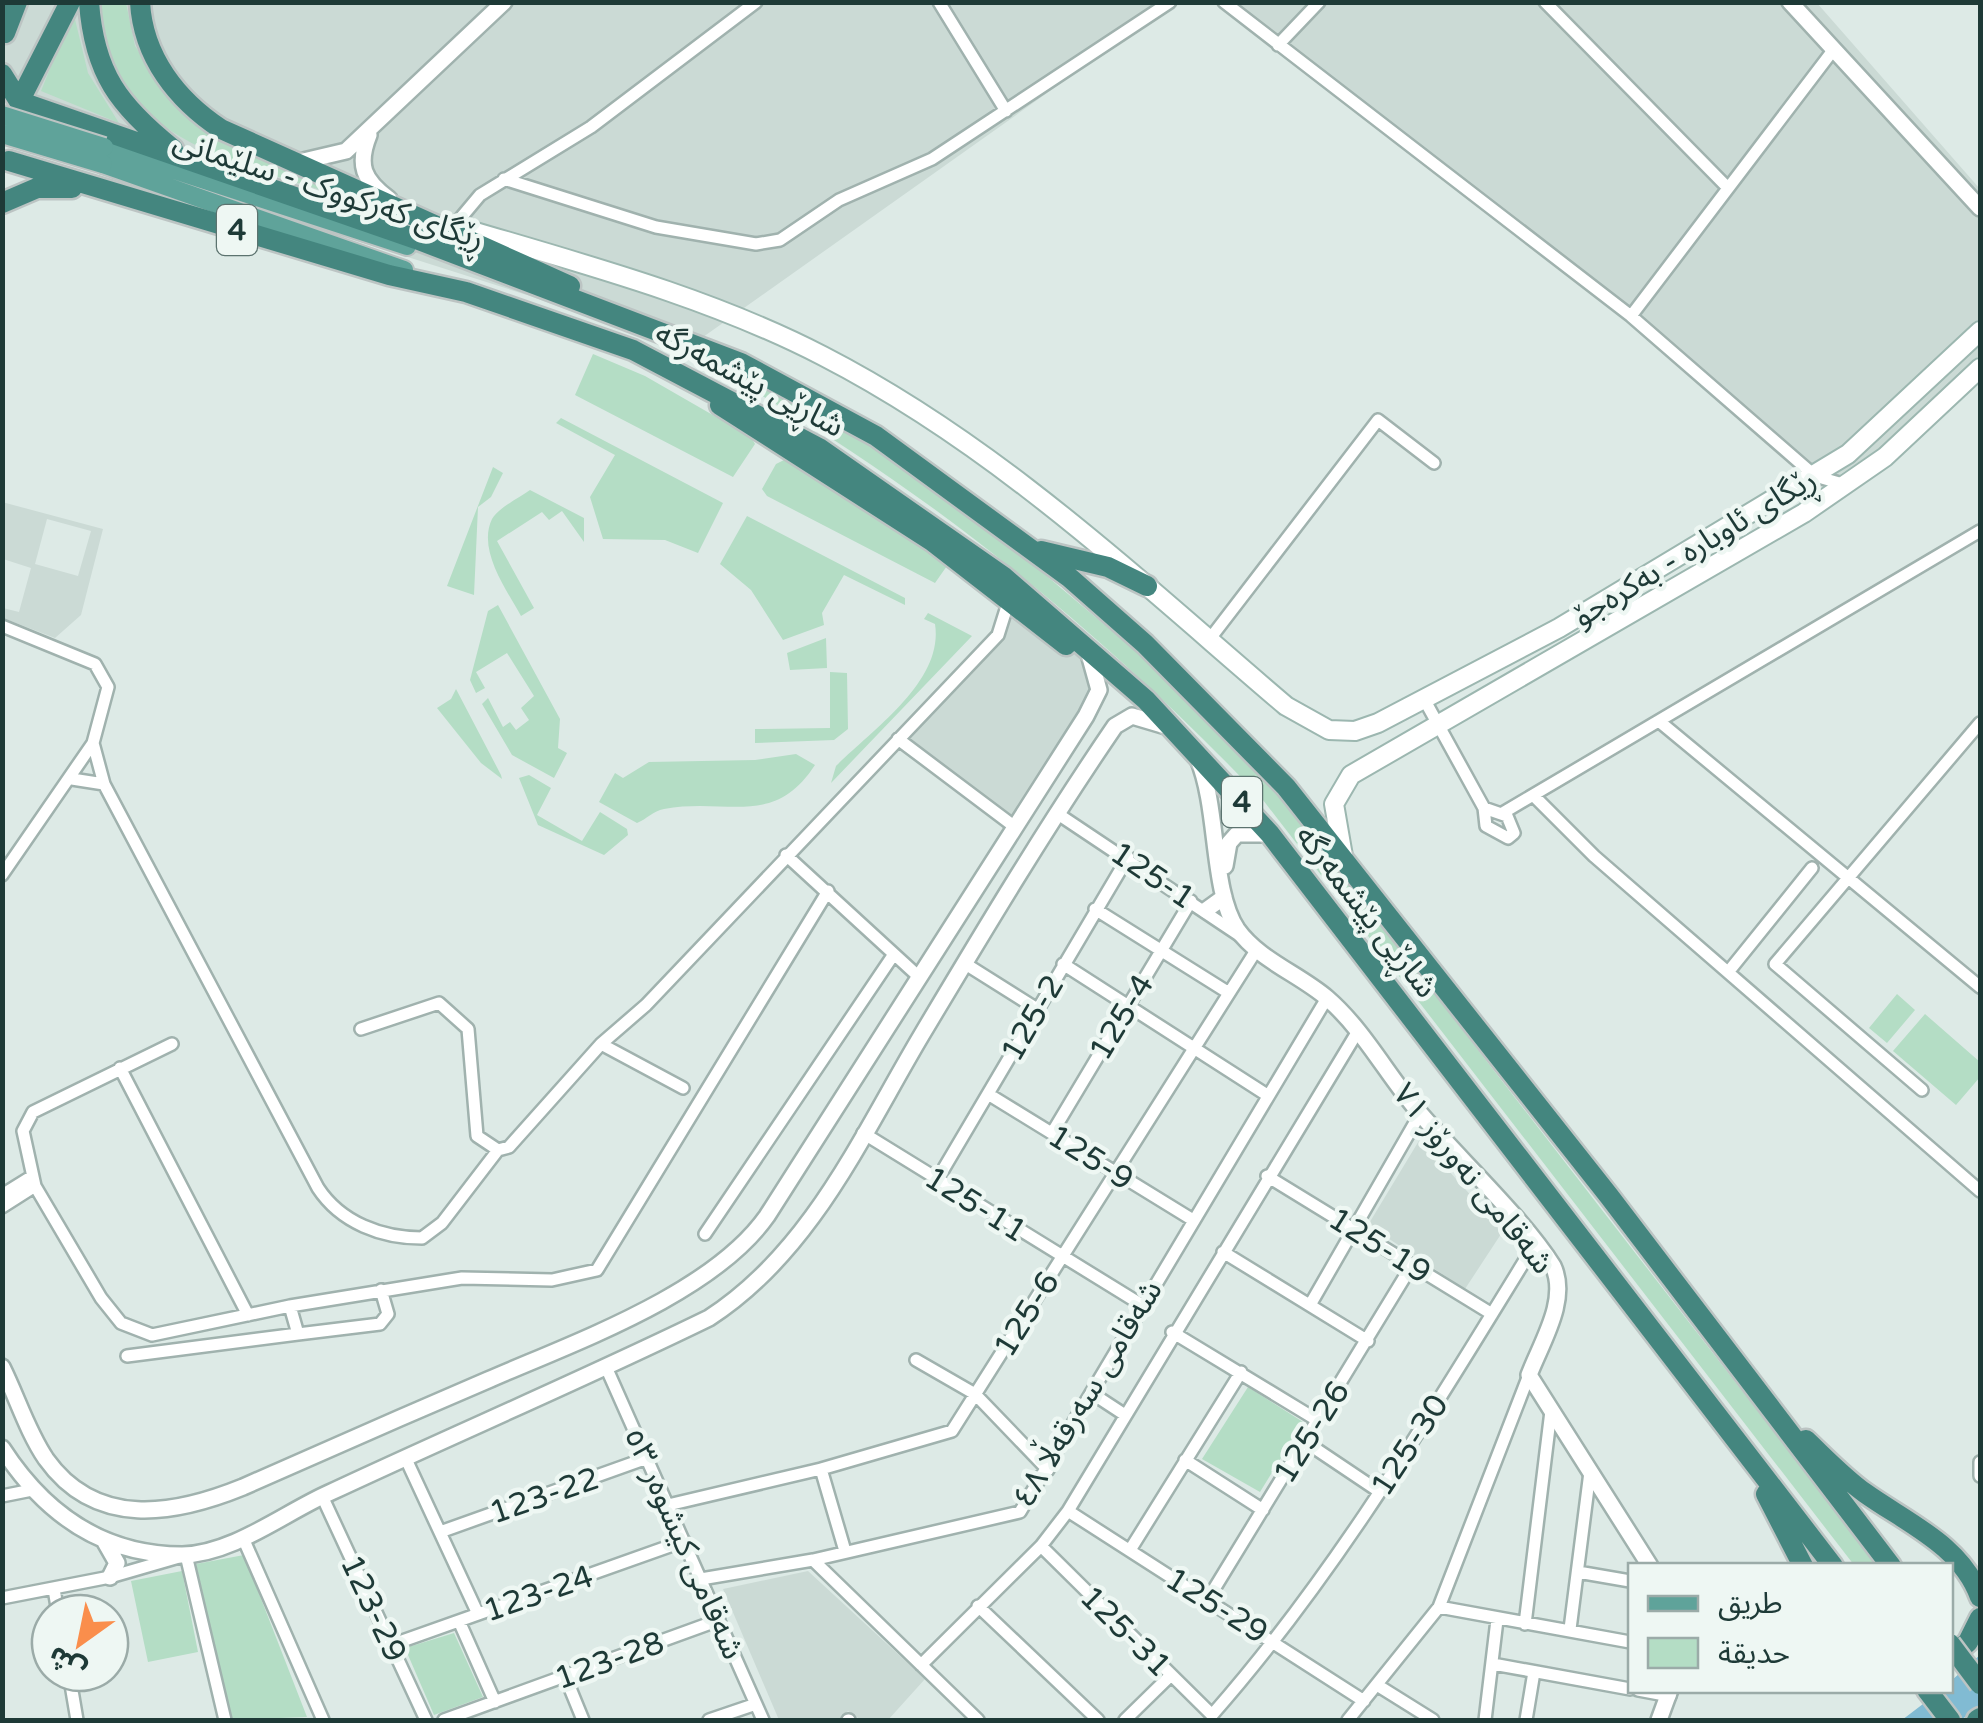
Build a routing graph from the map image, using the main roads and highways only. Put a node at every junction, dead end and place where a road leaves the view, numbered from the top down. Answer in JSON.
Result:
{"nodes":[{"id":1,"x":16,"y":2,"type":"edge"},
{"id":2,"x":70,"y":2,"type":"edge"},
{"id":3,"x":89,"y":2,"type":"edge"},
{"id":4,"x":140,"y":2,"type":"edge"},
{"id":5,"x":5,"y":33,"type":"dead end"},
{"id":6,"x":2,"y":74,"type":"edge"},
{"id":7,"x":21,"y":101,"type":"junction"},
{"id":8,"x":2,"y":115,"type":"edge"},
{"id":9,"x":90,"y":127,"type":"junction"},
{"id":10,"x":2,"y":134,"type":"edge"},
{"id":11,"x":103,"y":156,"type":"junction"},
{"id":12,"x":186,"y":160,"type":"junction"},
{"id":13,"x":6,"y":164,"type":"edge"},
{"id":14,"x":98,"y":188,"type":"junction"},
{"id":15,"x":2,"y":203,"type":"edge"},
{"id":16,"x":406,"y":212,"type":"junction"},
{"id":17,"x":536,"y":286,"type":"junction"},
{"id":18,"x":466,"y":292,"type":"junction"},
{"id":19,"x":1980,"y":331,"type":"edge"},
{"id":20,"x":699,"y":346,"type":"junction"},
{"id":21,"x":1980,"y":368,"type":"edge"},
{"id":22,"x":681,"y":371,"type":"junction"},
{"id":23,"x":1848,"y":454,"type":"junction"},
{"id":24,"x":1863,"y":474,"type":"junction"},
{"id":25,"x":1779,"y":498,"type":"junction"},
{"id":26,"x":1797,"y":517,"type":"junction"},
{"id":27,"x":1026,"y":544,"type":"junction"},
{"id":28,"x":1148,"y":586,"type":"junction"},
{"id":29,"x":1146,"y":700,"type":"junction"},
{"id":30,"x":1343,"y":856,"type":"junction"},
{"id":31,"x":1761,"y":1397,"type":"junction"},
{"id":32,"x":1726,"y":1423,"type":"junction"},
{"id":33,"x":1801,"y":1563,"type":"edge"},
{"id":34,"x":1831,"y":1563,"type":"edge"},
{"id":35,"x":1889,"y":1563,"type":"edge"},
{"id":36,"x":1980,"y":1597,"type":"edge"},
{"id":37,"x":1979,"y":1626,"type":"edge"},
{"id":38,"x":1953,"y":1648,"type":"edge"},
{"id":39,"x":1953,"y":1655,"type":"edge"},
{"id":40,"x":1980,"y":1684,"type":"edge"},
{"id":41,"x":1930,"y":1693,"type":"edge"},
{"id":42,"x":1950,"y":1720,"type":"edge"}],
"edges":[{"from":1,"to":5,"type":"highway"},
{"from":2,"to":7,"type":"highway"},
{"from":3,"to":12,"type":"highway"},
{"from":4,"to":16,"type":"highway"},
{"from":6,"to":7,"type":"highway"},
{"from":7,"to":9,"type":"highway","name":"شاڕێی پێشمەرگە"},
{"from":7,"to":13,"type":"highway","number":"4"},
{"from":8,"to":11,"type":"main road","bridge":true},
{"from":9,"to":12,"type":"highway","name":"شاڕێی پێشمەرگە"},
{"from":9,"to":14,"type":"highway"},
{"from":10,"to":11,"type":"main road","bridge":true},
{"from":11,"to":17,"type":"main road","name":"ڕێگای کەرکووک - سلێمانی"},
{"from":11,"to":18,"type":"main road"},
{"from":12,"to":17,"type":"highway","name":"شاڕێی پێشمەرگە"},
{"from":13,"to":14,"type":"highway","number":"4"},
{"from":14,"to":15,"type":"highway"},
{"from":14,"to":18,"type":"highway","number":"4"},
{"from":16,"to":20,"type":"highway"},
{"from":16,"to":28,"type":"main road"},
{"from":17,"to":20,"type":"highway","name":"شاڕێی پێشمەرگە"},
{"from":18,"to":22,"type":"highway","name":"شاڕێی پێشمەرگە","number":"4"},
{"from":19,"to":23,"type":"main road","name":"ڕێگای ئاوبارە - بەکرەجۆ"},
{"from":20,"to":27,"type":"highway","name":"شاڕێی پێشمەرگە","number":"4"},
{"from":21,"to":24,"type":"main road"},
{"from":22,"to":29,"type":"highway"},
{"from":22,"to":29,"type":"highway","name":"شاڕێی پێشمەرگە","number":"4"},
{"from":23,"to":24,"type":"main road"},
{"from":23,"to":25,"type":"main road","name":"ڕێگای ئاوبارە - بەکرەجۆ"},
{"from":24,"to":26,"type":"main road"},
{"from":25,"to":26,"type":"main road"},
{"from":25,"to":28,"type":"main road","name":"ڕێگای ئاوبارە - بەکرەجۆ"},
{"from":26,"to":30,"type":"main road"},
{"from":27,"to":28,"type":"highway"},
{"from":27,"to":30,"type":"highway","name":"شاڕێی پێشمەرگە","number":"4"},
{"from":29,"to":32,"type":"highway","name":"شاڕێی پێشمەرگە","number":"4"},
{"from":30,"to":31,"type":"highway","name":"شاڕێی پێشمەرگە","number":"4"},
{"from":31,"to":35,"type":"highway","name":"شاڕێی پێشمەرگە","number":"4"},
{"from":31,"to":36,"type":"highway"},
{"from":32,"to":33,"type":"highway"},
{"from":32,"to":34,"type":"highway","name":"شاڕێی پێشمەرگە","number":"4"},
{"from":37,"to":39,"type":"highway"},
{"from":38,"to":40,"type":"highway","bridge":true},
{"from":41,"to":42,"type":"highway"}]}
